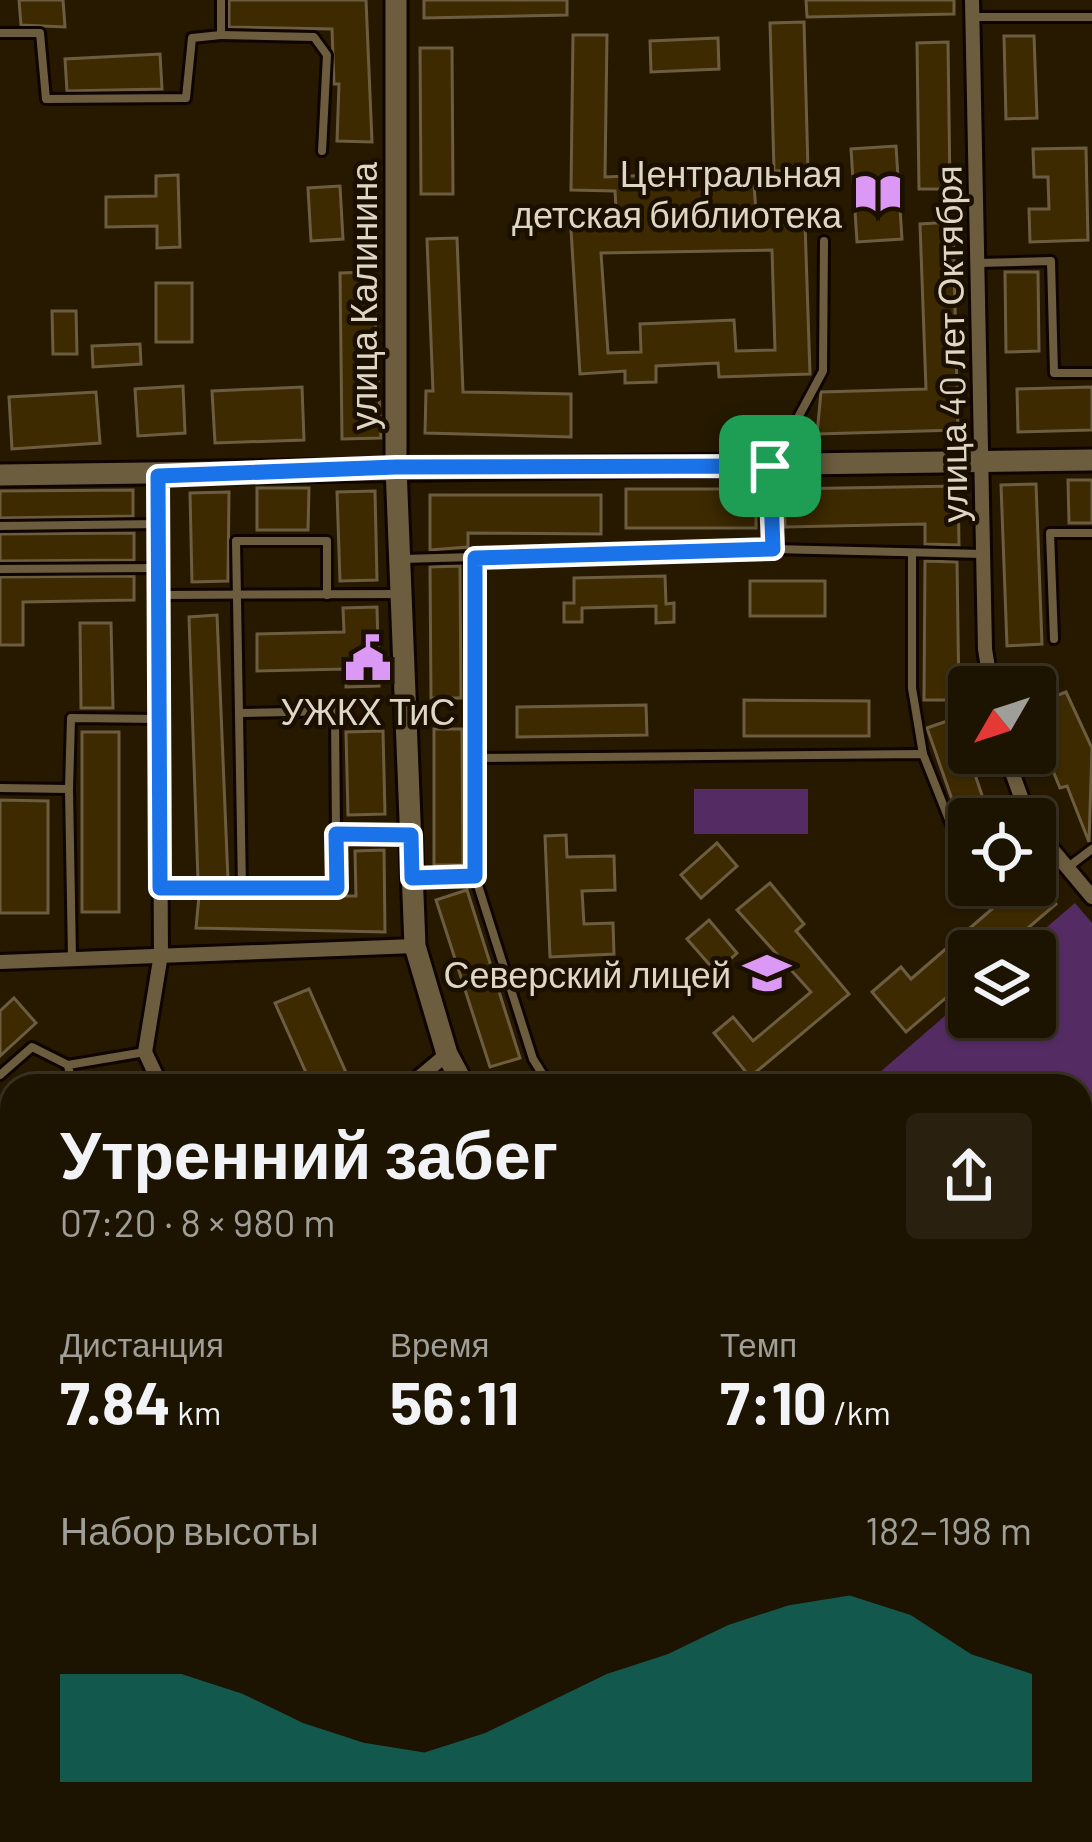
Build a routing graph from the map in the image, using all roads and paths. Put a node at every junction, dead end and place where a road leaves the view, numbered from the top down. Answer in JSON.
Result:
{"nodes":[{"id":1,"x":221,"y":0,"type":"edge"},
{"id":2,"x":396,"y":0,"type":"edge"},
{"id":3,"x":972,"y":0,"type":"edge"},
{"id":4,"x":972,"y":17,"type":"junction"},
{"id":5,"x":1092,"y":17,"type":"edge"},
{"id":6,"x":0,"y":33,"type":"edge"},
{"id":7,"x":221,"y":35,"type":"junction"},
{"id":8,"x":322,"y":151,"type":"dead end"},
{"id":9,"x":824,"y":241,"type":"dead end"},
{"id":10,"x":978,"y":263,"type":"junction"},
{"id":11,"x":1092,"y":373,"type":"edge"},
{"id":12,"x":1092,"y":460,"type":"edge"},
{"id":13,"x":983,"y":462,"type":"junction"},
{"id":14,"x":780,"y":466,"type":"junction"},
{"id":15,"x":396,"y":467,"type":"junction"},
{"id":16,"x":0,"y":475,"type":"edge"},
{"id":17,"x":158,"y":476,"type":"junction"},
{"id":18,"x":159,"y":524,"type":"junction"},
{"id":19,"x":0,"y":526,"type":"edge"},
{"id":20,"x":1092,"y":533,"type":"edge"},
{"id":21,"x":773,"y":549,"type":"junction"},
{"id":22,"x":985,"y":554,"type":"junction"},
{"id":23,"x":912,"y":555,"type":"junction"},
{"id":24,"x":475,"y":558,"type":"junction"},
{"id":25,"x":400,"y":559,"type":"junction"},
{"id":26,"x":159,"y":568,"type":"junction"},
{"id":27,"x":0,"y":569,"type":"edge"},
{"id":28,"x":401,"y":594,"type":"junction"},
{"id":29,"x":238,"y":595,"type":"junction"},
{"id":30,"x":327,"y":595,"type":"junction"},
{"id":31,"x":160,"y":596,"type":"junction"},
{"id":32,"x":1054,"y":639,"type":"dead end"},
{"id":33,"x":990,"y":666,"type":"edge"},
{"id":34,"x":240,"y":712,"type":"junction"},
{"id":35,"x":160,"y":718,"type":"junction"},
{"id":36,"x":923,"y":754,"type":"junction"},
{"id":37,"x":475,"y":758,"type":"junction"},
{"id":38,"x":0,"y":788,"type":"edge"},
{"id":39,"x":69,"y":789,"type":"junction"},
{"id":40,"x":948,"y":817,"type":"edge"},
{"id":41,"x":336,"y":834,"type":"junction"},
{"id":42,"x":411,"y":835,"type":"junction"},
{"id":43,"x":1092,"y":849,"type":"edge"},
{"id":44,"x":1056,"y":855,"type":"edge"},
{"id":45,"x":1067,"y":868,"type":"junction"},
{"id":46,"x":475,"y":876,"type":"junction"},
{"id":47,"x":412,"y":878,"type":"junction"},
{"id":48,"x":160,"y":888,"type":"junction"},
{"id":49,"x":242,"y":889,"type":"junction"},
{"id":50,"x":1092,"y":897,"type":"edge"},
{"id":51,"x":415,"y":946,"type":"junction"},
{"id":52,"x":161,"y":954,"type":"junction"},
{"id":53,"x":72,"y":960,"type":"junction"},
{"id":54,"x":0,"y":962,"type":"edge"},
{"id":55,"x":145,"y":1052,"type":"junction"},
{"id":56,"x":447,"y":1054,"type":"junction"},
{"id":57,"x":68,"y":1065,"type":"junction"},
{"id":58,"x":1,"y":1074,"type":"edge"},
{"id":59,"x":70,"y":1074,"type":"edge"},
{"id":60,"x":155,"y":1074,"type":"edge"},
{"id":61,"x":423,"y":1074,"type":"edge"},
{"id":62,"x":458,"y":1074,"type":"edge"},
{"id":63,"x":542,"y":1074,"type":"edge"}],
"edges":[{"from":1,"to":7,"type":"lane"},
{"from":2,"to":15,"type":"main road","name":"улица Калинина"},
{"from":3,"to":4,"type":"street","name":"улица 40 лет Октября"},
{"from":4,"to":5,"type":"lane"},
{"from":4,"to":10,"type":"street","name":"улица 40 лет Октября"},
{"from":6,"to":7,"type":"lane"},
{"from":7,"to":8,"type":"lane"},
{"from":9,"to":14,"type":"lane"},
{"from":10,"to":11,"type":"lane"},
{"from":10,"to":13,"type":"street","name":"улица 40 лет Октября"},
{"from":12,"to":13,"type":"main road"},
{"from":13,"to":14,"type":"main road"},
{"from":13,"to":22,"type":"street","name":"улица 40 лет Октября"},
{"from":14,"to":15,"type":"main road"},
{"from":14,"to":21,"type":"lane"},
{"from":15,"to":17,"type":"main road"},
{"from":15,"to":25,"type":"main road","name":"улица Калинина"},
{"from":16,"to":17,"type":"main road"},
{"from":17,"to":18,"type":"street"},
{"from":18,"to":19,"type":"lane"},
{"from":18,"to":26,"type":"street"},
{"from":20,"to":32,"type":"lane"},
{"from":21,"to":23,"type":"lane"},
{"from":21,"to":24,"type":"lane"},
{"from":22,"to":23,"type":"lane"},
{"from":22,"to":33,"type":"street","name":"улица 40 лет Октября"},
{"from":23,"to":36,"type":"lane"},
{"from":24,"to":25,"type":"lane"},
{"from":24,"to":37,"type":"lane"},
{"from":25,"to":28,"type":"main road","name":"улица Калинина"},
{"from":26,"to":27,"type":"lane"},
{"from":26,"to":31,"type":"street"},
{"from":28,"to":30,"type":"lane"},
{"from":28,"to":42,"type":"main road","name":"улица Калинина"},
{"from":29,"to":30,"type":"lane"},
{"from":29,"to":30,"type":"lane"},
{"from":29,"to":31,"type":"lane"},
{"from":29,"to":34,"type":"lane"},
{"from":31,"to":35,"type":"street"},
{"from":34,"to":41,"type":"lane"},
{"from":34,"to":49,"type":"lane"},
{"from":35,"to":39,"type":"lane"},
{"from":35,"to":48,"type":"street"},
{"from":36,"to":37,"type":"lane"},
{"from":36,"to":40,"type":"lane"},
{"from":37,"to":46,"type":"lane"},
{"from":38,"to":39,"type":"lane"},
{"from":39,"to":53,"type":"lane"},
{"from":41,"to":42,"type":"lane"},
{"from":41,"to":49,"type":"lane"},
{"from":42,"to":47,"type":"main road","name":"улица Калинина"},
{"from":43,"to":45,"type":"lane"},
{"from":44,"to":45,"type":"street"},
{"from":45,"to":50,"type":"street"},
{"from":46,"to":47,"type":"lane"},
{"from":46,"to":63,"type":"lane"},
{"from":47,"to":51,"type":"main road","name":"улица Калинина"},
{"from":48,"to":49,"type":"lane"},
{"from":48,"to":52,"type":"street"},
{"from":51,"to":52,"type":"street"},
{"from":51,"to":56,"type":"main road","name":"улица Калинина"},
{"from":52,"to":53,"type":"street"},
{"from":52,"to":55,"type":"street"},
{"from":53,"to":54,"type":"street"},
{"from":55,"to":57,"type":"lane"},
{"from":55,"to":60,"type":"street"},
{"from":56,"to":61,"type":"street"},
{"from":56,"to":62,"type":"main road","name":"улица Калинина"},
{"from":57,"to":58,"type":"lane"},
{"from":57,"to":59,"type":"lane"}]}
